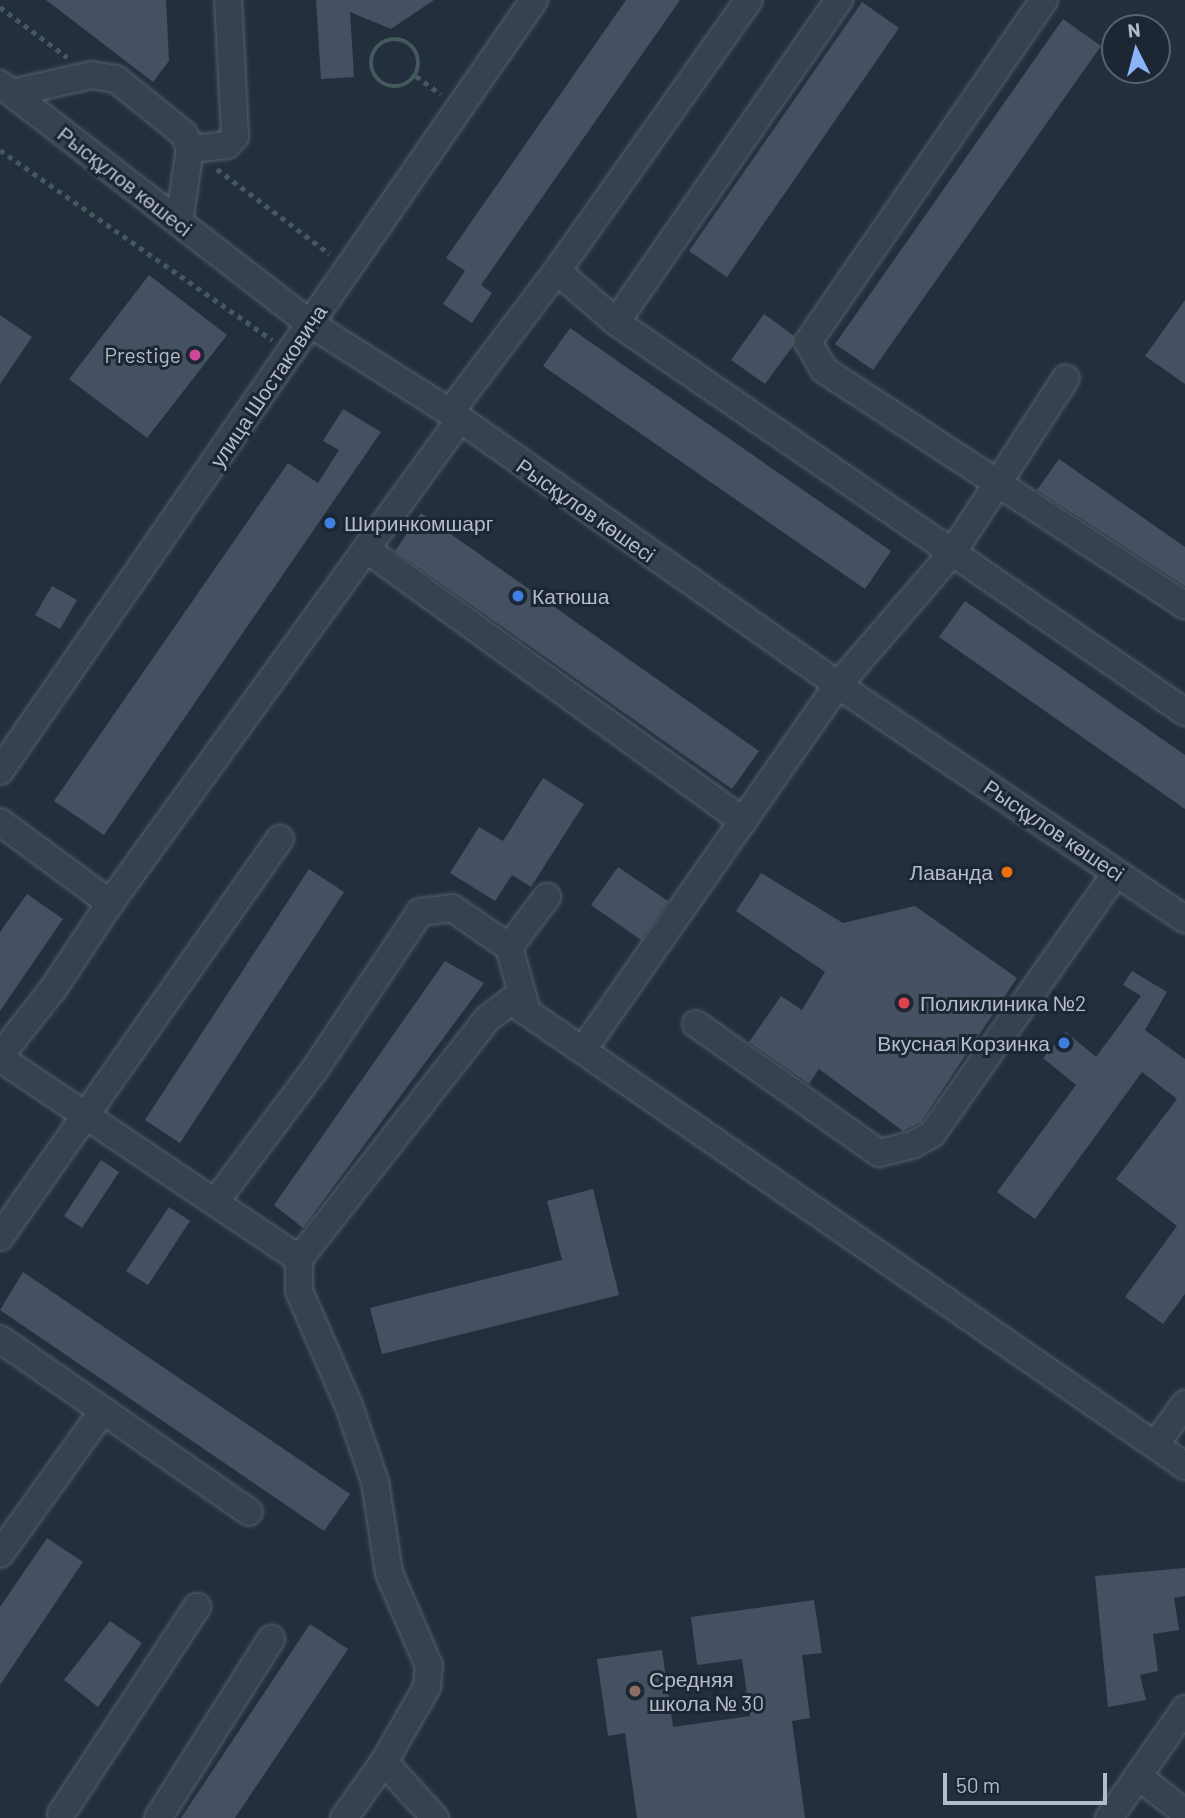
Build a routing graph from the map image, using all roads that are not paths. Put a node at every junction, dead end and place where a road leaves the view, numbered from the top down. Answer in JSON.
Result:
{"nodes":[{"id":1,"x":228,"y":0,"type":"edge"},
{"id":2,"x":534,"y":0,"type":"edge"},
{"id":3,"x":749,"y":0,"type":"edge"},
{"id":4,"x":839,"y":0,"type":"edge"},
{"id":5,"x":1044,"y":0,"type":"edge"},
{"id":6,"x":6,"y":88,"type":"edge"},
{"id":7,"x":190,"y":149,"type":"junction"},
{"id":8,"x":179,"y":222,"type":"junction"},
{"id":9,"x":557,"y":271,"type":"junction"},
{"id":10,"x":616,"y":322,"type":"junction"},
{"id":11,"x":309,"y":323,"type":"junction"},
{"id":12,"x":1066,"y":378,"type":"dead end"},
{"id":13,"x":454,"y":417,"type":"junction"},
{"id":14,"x":1001,"y":481,"type":"junction"},
{"id":15,"x":366,"y":549,"type":"junction"},
{"id":16,"x":953,"y":552,"type":"junction"},
{"id":17,"x":1185,"y":605,"type":"edge"},
{"id":18,"x":838,"y":685,"type":"junction"},
{"id":19,"x":1185,"y":712,"type":"edge"},
{"id":20,"x":0,"y":771,"type":"edge"},
{"id":21,"x":743,"y":821,"type":"junction"},
{"id":22,"x":0,"y":822,"type":"edge"},
{"id":23,"x":280,"y":838,"type":"dead end"},
{"id":24,"x":1116,"y":873,"type":"junction"},
{"id":25,"x":547,"y":897,"type":"dead end"},
{"id":26,"x":110,"y":902,"type":"junction"},
{"id":27,"x":1185,"y":919,"type":"edge"},
{"id":28,"x":509,"y":947,"type":"junction"},
{"id":29,"x":527,"y":1011,"type":"junction"},
{"id":30,"x":696,"y":1024,"type":"dead end"},
{"id":31,"x":583,"y":1050,"type":"junction"},
{"id":32,"x":0,"y":1057,"type":"edge"},
{"id":33,"x":85,"y":1113,"type":"junction"},
{"id":34,"x":216,"y":1201,"type":"junction"},
{"id":35,"x":0,"y":1237,"type":"edge"},
{"id":36,"x":299,"y":1259,"type":"junction"},
{"id":37,"x":0,"y":1339,"type":"edge"},
{"id":38,"x":1185,"y":1404,"type":"edge"},
{"id":39,"x":102,"y":1412,"type":"junction"},
{"id":40,"x":1155,"y":1445,"type":"junction"},
{"id":41,"x":1185,"y":1466,"type":"edge"},
{"id":42,"x":249,"y":1512,"type":"dead end"},
{"id":43,"x":0,"y":1554,"type":"edge"},
{"id":44,"x":197,"y":1607,"type":"dead end"},
{"id":45,"x":271,"y":1639,"type":"dead end"},
{"id":46,"x":1185,"y":1710,"type":"edge"},
{"id":47,"x":384,"y":1762,"type":"junction"},
{"id":48,"x":1138,"y":1776,"type":"junction"},
{"id":49,"x":1185,"y":1814,"type":"edge"},
{"id":50,"x":62,"y":1817,"type":"edge"},
{"id":51,"x":159,"y":1818,"type":"edge"},
{"id":52,"x":344,"y":1818,"type":"edge"},
{"id":53,"x":435,"y":1818,"type":"edge"},
{"id":54,"x":1109,"y":1818,"type":"edge"}],
"edges":[{"from":1,"to":7,"type":"street"},
{"from":2,"to":11,"type":"street","name":"улица Шостаковича"},
{"from":3,"to":9,"type":"street"},
{"from":4,"to":10,"type":"street"},
{"from":5,"to":14,"type":"street"},
{"from":6,"to":7,"type":"street"},
{"from":6,"to":8,"type":"street","name":"Рысқұлов көшесі"},
{"from":7,"to":8,"type":"street"},
{"from":8,"to":11,"type":"street","name":"Рысқұлов көшесі"},
{"from":9,"to":10,"type":"street"},
{"from":9,"to":13,"type":"street"},
{"from":10,"to":16,"type":"street"},
{"from":11,"to":13,"type":"street","name":"Рысқұлов көшесі"},
{"from":11,"to":20,"type":"street","name":"улица Шостаковича"},
{"from":12,"to":14,"type":"street"},
{"from":13,"to":15,"type":"street"},
{"from":13,"to":18,"type":"street","name":"Рысқұлов көшесі"},
{"from":14,"to":16,"type":"street"},
{"from":14,"to":17,"type":"street"},
{"from":15,"to":21,"type":"street"},
{"from":15,"to":26,"type":"street"},
{"from":16,"to":18,"type":"street"},
{"from":16,"to":19,"type":"street"},
{"from":18,"to":21,"type":"street"},
{"from":18,"to":24,"type":"street","name":"Рысқұлов көшесі"},
{"from":21,"to":31,"type":"street"},
{"from":22,"to":26,"type":"street"},
{"from":23,"to":33,"type":"street"},
{"from":24,"to":27,"type":"street","name":"Рысқұлов көшесі"},
{"from":24,"to":30,"type":"street"},
{"from":25,"to":28,"type":"street"},
{"from":26,"to":32,"type":"street"},
{"from":28,"to":29,"type":"street"},
{"from":28,"to":34,"type":"street"},
{"from":29,"to":31,"type":"street"},
{"from":29,"to":36,"type":"street"},
{"from":31,"to":40,"type":"street"},
{"from":32,"to":33,"type":"street"},
{"from":33,"to":34,"type":"street"},
{"from":33,"to":35,"type":"street"},
{"from":34,"to":36,"type":"street"},
{"from":36,"to":47,"type":"street"},
{"from":37,"to":39,"type":"street"},
{"from":38,"to":40,"type":"street"},
{"from":39,"to":42,"type":"street"},
{"from":39,"to":43,"type":"street"},
{"from":40,"to":41,"type":"street"},
{"from":44,"to":50,"type":"street"},
{"from":45,"to":51,"type":"street"},
{"from":46,"to":48,"type":"street"},
{"from":47,"to":52,"type":"street"},
{"from":47,"to":53,"type":"street"},
{"from":48,"to":49,"type":"street"},
{"from":48,"to":54,"type":"street"}]}
